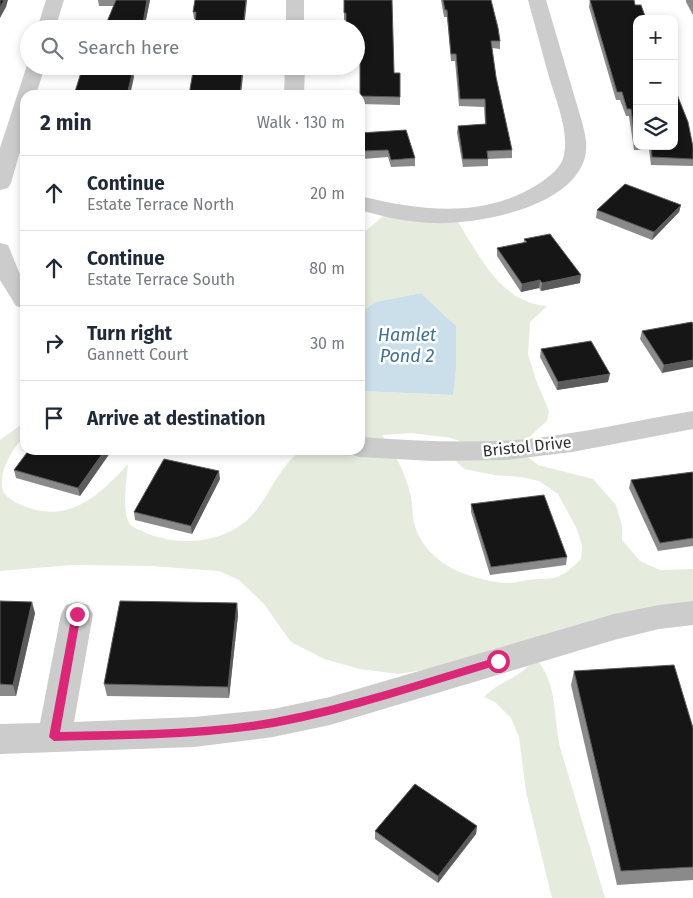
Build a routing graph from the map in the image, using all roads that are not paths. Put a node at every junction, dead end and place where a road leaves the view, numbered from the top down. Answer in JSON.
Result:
{"nodes":[{"id":1,"x":55,"y":0,"type":"edge"},
{"id":2,"x":295,"y":0,"type":"edge"},
{"id":3,"x":537,"y":0,"type":"edge"},
{"id":4,"x":49,"y":20,"type":"edge"},
{"id":5,"x":295,"y":20,"type":"edge"},
{"id":6,"x":32,"y":75,"type":"edge"},
{"id":7,"x":294,"y":75,"type":"edge"},
{"id":8,"x":28,"y":90,"type":"edge"},
{"id":9,"x":294,"y":90,"type":"edge"},
{"id":10,"x":20,"y":116,"type":"edge"},
{"id":11,"x":0,"y":183,"type":"edge"},
{"id":12,"x":365,"y":204,"type":"edge"},
{"id":13,"x":0,"y":250,"type":"edge"},
{"id":14,"x":20,"y":293,"type":"edge"},
{"id":15,"x":693,"y":420,"type":"edge"},
{"id":16,"x":365,"y":447,"type":"edge"},
{"id":17,"x":693,"y":613,"type":"edge"},
{"id":18,"x":77,"y":614,"type":"dead end"},
{"id":19,"x":54,"y":737,"type":"junction"},
{"id":20,"x":0,"y":740,"type":"edge"}],
"edges":[{"from":1,"to":4,"type":"street"},
{"from":2,"to":5,"type":"street"},
{"from":3,"to":12,"type":"street"},
{"from":6,"to":8,"type":"street"},
{"from":7,"to":9,"type":"street"},
{"from":10,"to":11,"type":"street"},
{"from":13,"to":14,"type":"street"},
{"from":15,"to":16,"type":"street","name":"Bristol Drive"},
{"from":17,"to":19,"type":"street"},
{"from":18,"to":19,"type":"street"},
{"from":19,"to":20,"type":"street"}]}
